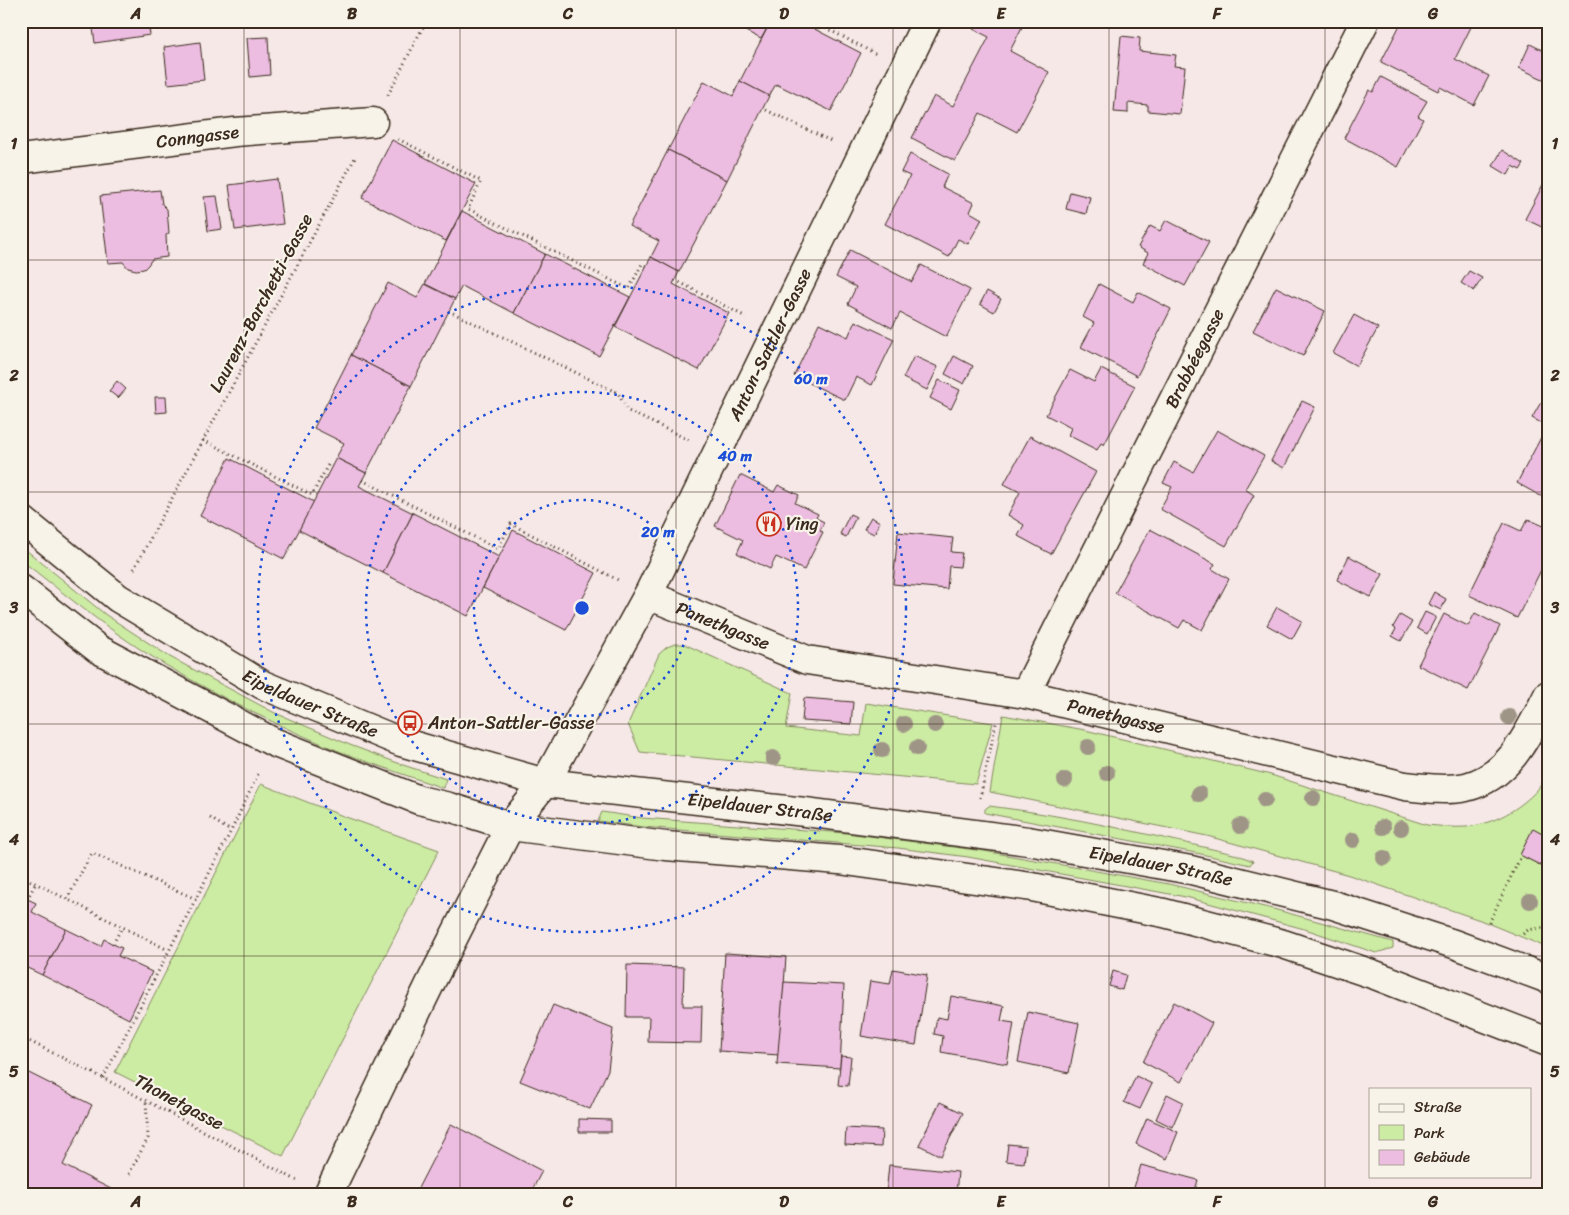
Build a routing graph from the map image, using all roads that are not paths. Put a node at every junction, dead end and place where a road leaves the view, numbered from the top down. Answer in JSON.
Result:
{"nodes":[{"id":1,"x":927,"y":21,"type":"edge"},
{"id":2,"x":1365,"y":21,"type":"edge"},
{"id":3,"x":372,"y":124,"type":"road end"},
{"id":4,"x":21,"y":159,"type":"edge"},
{"id":5,"x":21,"y":519,"type":"edge"},
{"id":6,"x":21,"y":589,"type":"edge"},
{"id":7,"x":648,"y":595,"type":"junction"},
{"id":8,"x":1014,"y":693,"type":"junction"},
{"id":9,"x":1548,"y":695,"type":"edge"},
{"id":10,"x":545,"y":783,"type":"junction"},
{"id":11,"x":510,"y":826,"type":"junction"},
{"id":12,"x":1548,"y":979,"type":"edge"},
{"id":13,"x":1548,"y":1042,"type":"edge"},
{"id":14,"x":328,"y":1194,"type":"edge"}],
"edges":[{"from":1,"to":7,"type":"street","name":"Anton-Sattler-Gasse"},
{"from":2,"to":8,"type":"street","name":"Brabbéegasse"},
{"from":3,"to":4,"type":"street","name":"Conngasse"},
{"from":5,"to":10,"type":"street","name":"Eipeldauer Straße"},
{"from":6,"to":11,"type":"street"},
{"from":7,"to":8,"type":"street","name":"Panethgasse"},
{"from":7,"to":10,"type":"street","name":"Anton-Sattler-Gasse"},
{"from":8,"to":9,"type":"street","name":"Panethgasse"},
{"from":10,"to":11,"type":"street","name":"Anton-Sattler-Gasse"},
{"from":10,"to":12,"type":"street","name":"Eipeldauer Straße"},
{"from":11,"to":13,"type":"street"},
{"from":11,"to":14,"type":"street","name":"Anton-Sattler-Gasse"}]}
